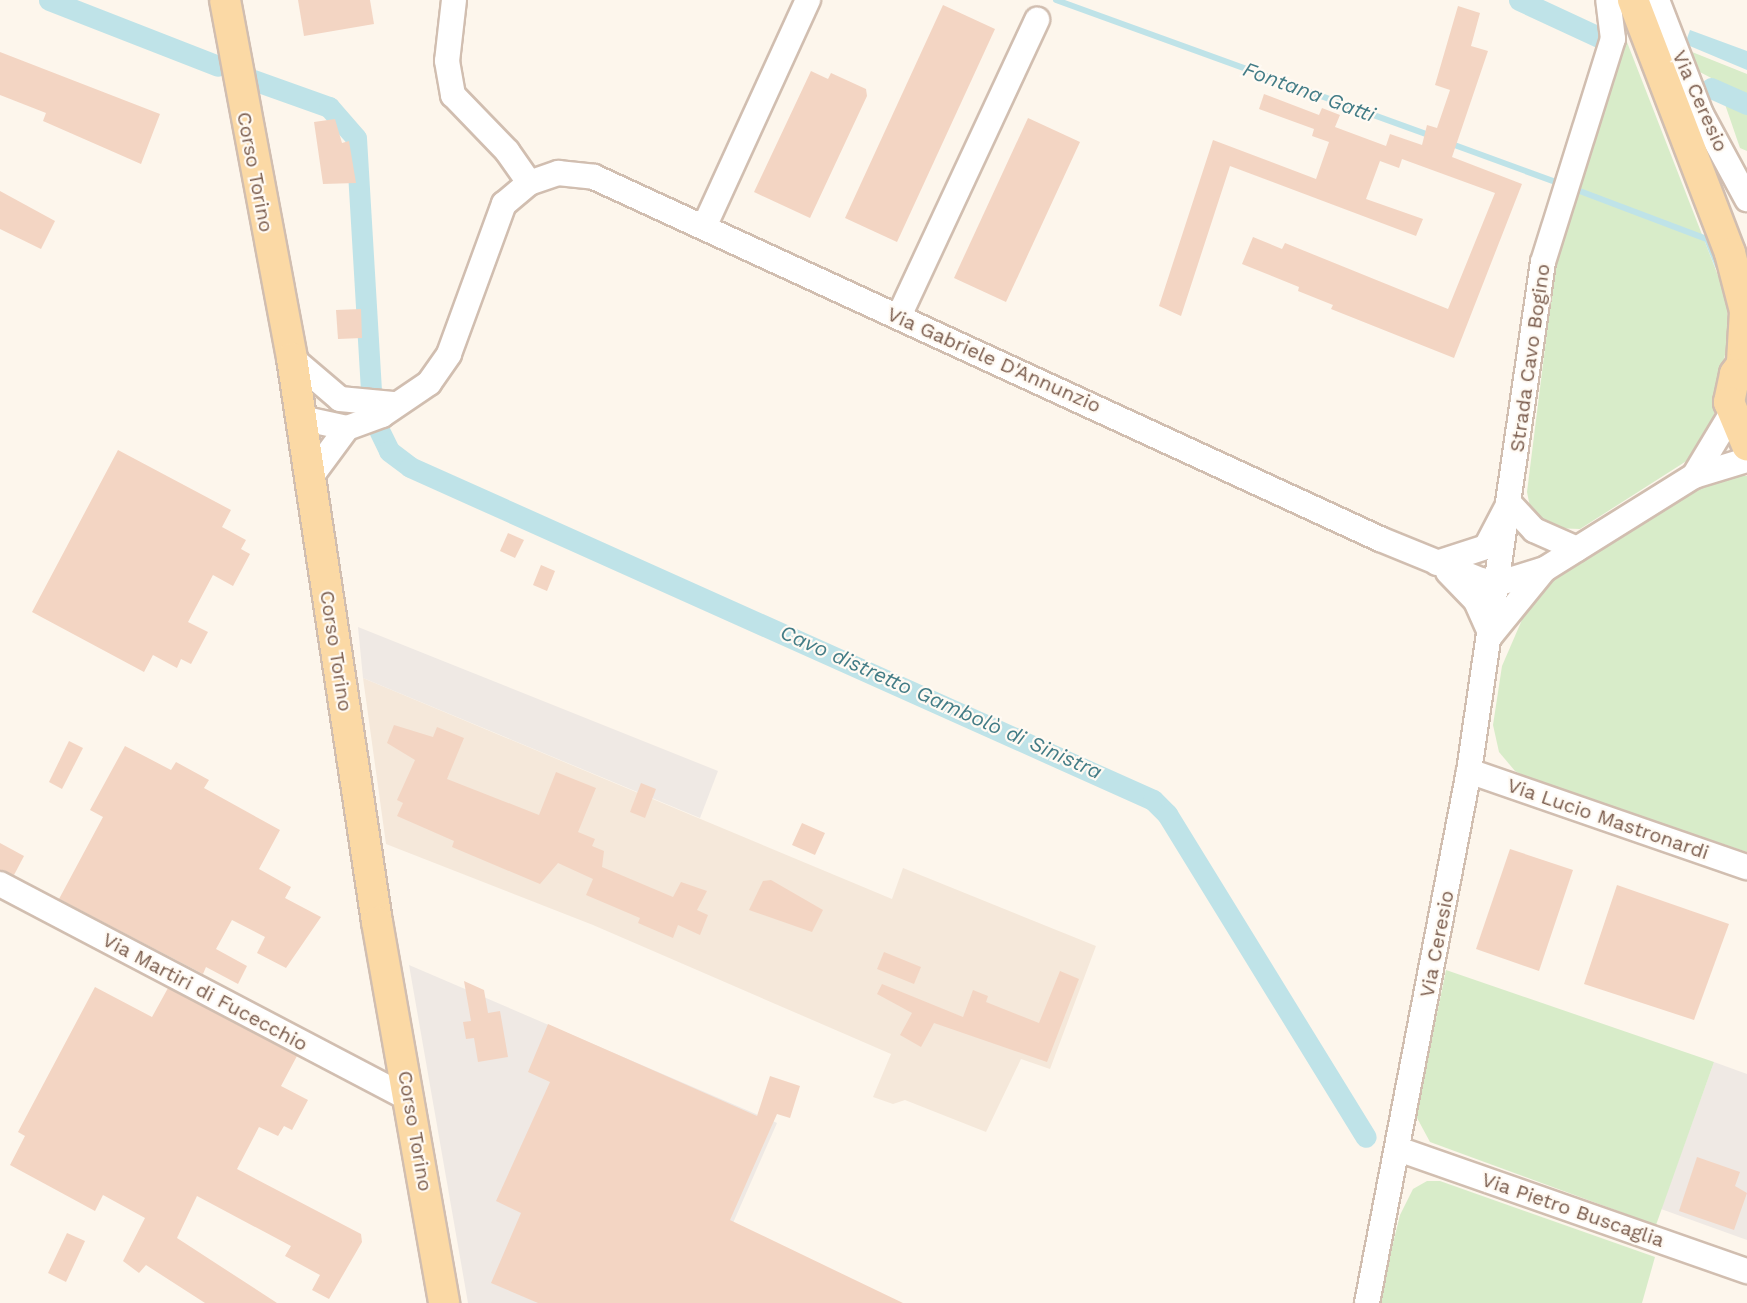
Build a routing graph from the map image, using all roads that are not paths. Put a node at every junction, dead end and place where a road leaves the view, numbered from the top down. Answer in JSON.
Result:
{"nodes":[{"id":1,"x":225,"y":0,"type":"edge"},
{"id":2,"x":454,"y":0,"type":"edge"},
{"id":3,"x":808,"y":0,"type":"edge"},
{"id":4,"x":1608,"y":0,"type":"edge"},
{"id":5,"x":1633,"y":0,"type":"edge"},
{"id":6,"x":1657,"y":0,"type":"edge"},
{"id":7,"x":1036,"y":20,"type":"dead end"},
{"id":8,"x":529,"y":183,"type":"junction"},
{"id":9,"x":1747,"y":199,"type":"edge"},
{"id":10,"x":704,"y":227,"type":"junction"},
{"id":11,"x":1738,"y":265,"type":"edge"},
{"id":12,"x":898,"y":316,"type":"junction"},
{"id":13,"x":292,"y":358,"type":"junction"},
{"id":14,"x":1745,"y":360,"type":"edge"},
{"id":15,"x":340,"y":399,"type":"junction"},
{"id":16,"x":393,"y":404,"type":"junction"},
{"id":17,"x":1730,"y":416,"type":"junction"},
{"id":18,"x":301,"y":418,"type":"junction"},
{"id":19,"x":347,"y":428,"type":"junction"},
{"id":20,"x":1747,"y":445,"type":"edge"},
{"id":21,"x":1747,"y":460,"type":"edge"},
{"id":22,"x":1694,"y":476,"type":"junction"},
{"id":23,"x":310,"y":478,"type":"junction"},
{"id":24,"x":1509,"y":503,"type":"junction"},
{"id":25,"x":1577,"y":549,"type":"junction"},
{"id":26,"x":1437,"y":563,"type":"junction"},
{"id":27,"x":1545,"y":569,"type":"junction"},
{"id":28,"x":1500,"y":583,"type":"junction"},
{"id":29,"x":1491,"y":635,"type":"junction"},
{"id":30,"x":1469,"y":771,"type":"junction"},
{"id":31,"x":1747,"y":867,"type":"edge"},
{"id":32,"x":0,"y":884,"type":"edge"},
{"id":33,"x":410,"y":1099,"type":"junction"},
{"id":34,"x":1398,"y":1149,"type":"junction"},
{"id":35,"x":1747,"y":1271,"type":"edge"},
{"id":36,"x":444,"y":1303,"type":"edge"},
{"id":37,"x":1367,"y":1303,"type":"edge"}],
"edges":[{"from":1,"to":13,"type":"main road","name":"Corso Torino"},
{"from":2,"to":8,"type":"street"},
{"from":3,"to":10,"type":"street"},
{"from":4,"to":24,"type":"street","name":"Strada Cavo Bogino"},
{"from":5,"to":11,"type":"main road"},
{"from":6,"to":9,"type":"street","name":"Via Ceresio"},
{"from":7,"to":12,"type":"street"},
{"from":8,"to":10,"type":"street","name":"Via Gabriele D'Annunzio"},
{"from":8,"to":16,"type":"street","name":"Via Gabriele D'Annunzio"},
{"from":10,"to":12,"type":"street","name":"Via Gabriele D'Annunzio"},
{"from":11,"to":14,"type":"main road"},
{"from":12,"to":26,"type":"street","name":"Via Gabriele D'Annunzio"},
{"from":13,"to":15,"type":"street"},
{"from":13,"to":18,"type":"main road","name":"Corso Torino"},
{"from":14,"to":17,"type":"main road"},
{"from":15,"to":16,"type":"street"},
{"from":15,"to":18,"type":"street"},
{"from":16,"to":19,"type":"street","name":"Via Gabriele D'Annunzio"},
{"from":17,"to":20,"type":"main road"},
{"from":17,"to":22,"type":"street"},
{"from":18,"to":19,"type":"street"},
{"from":18,"to":23,"type":"main road","name":"Corso Torino"},
{"from":19,"to":23,"type":"street"},
{"from":21,"to":22,"type":"street"},
{"from":22,"to":25,"type":"street"},
{"from":23,"to":33,"type":"main road","name":"Corso Torino"},
{"from":24,"to":25,"type":"street"},
{"from":24,"to":26,"type":"street"},
{"from":24,"to":28,"type":"street","name":"Strada Cavo Bogino"},
{"from":25,"to":27,"type":"street"},
{"from":26,"to":28,"type":"street","name":"Via Gabriele D'Annunzio"},
{"from":26,"to":29,"type":"street"},
{"from":27,"to":28,"type":"street"},
{"from":27,"to":29,"type":"street"},
{"from":28,"to":29,"type":"street","name":"Via Ceresio"},
{"from":29,"to":30,"type":"street","name":"Via Ceresio"},
{"from":30,"to":31,"type":"street","name":"Via Lucio Mastronardi"},
{"from":30,"to":34,"type":"street","name":"Via Ceresio"},
{"from":32,"to":33,"type":"street","name":"Via Martiri di Fucecchio"},
{"from":33,"to":36,"type":"main road","name":"Corso Torino"},
{"from":34,"to":35,"type":"street","name":"Via Pietro Buscaglia"},
{"from":34,"to":37,"type":"street","name":"Via Ceresio"}]}
